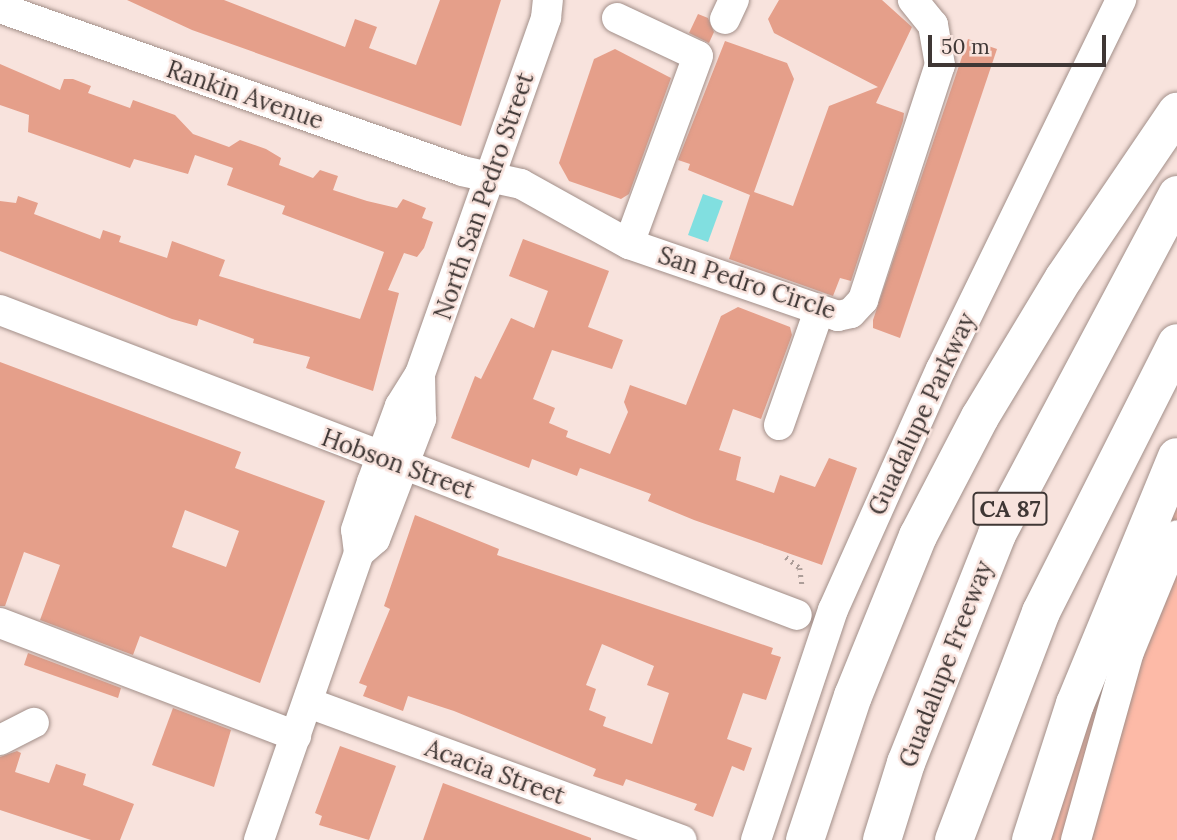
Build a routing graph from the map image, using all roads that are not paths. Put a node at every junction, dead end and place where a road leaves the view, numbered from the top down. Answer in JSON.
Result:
{"nodes":[{"id":1,"x":914,"y":0,"type":"edge"},
{"id":2,"x":1121,"y":0,"type":"edge"},
{"id":3,"x":552,"y":6,"type":"edge"},
{"id":4,"x":0,"y":8,"type":"edge"},
{"id":5,"x":617,"y":18,"type":"dead end"},
{"id":6,"x":1177,"y":112,"type":"edge"},
{"id":7,"x":490,"y":178,"type":"junction"},
{"id":8,"x":1177,"y":195,"type":"edge"},
{"id":9,"x":629,"y":244,"type":"junction"},
{"id":10,"x":0,"y":310,"type":"edge"},
{"id":11,"x":819,"y":311,"type":"junction"},
{"id":12,"x":1177,"y":343,"type":"edge"},
{"id":13,"x":779,"y":425,"type":"dead end"},
{"id":14,"x":1177,"y":457,"type":"edge"},
{"id":15,"x":392,"y":462,"type":"junction"},
{"id":16,"x":1177,"y":534,"type":"edge"},
{"id":17,"x":797,"y":615,"type":"dead end"},
{"id":18,"x":0,"y":623,"type":"edge"},
{"id":19,"x":309,"y":703,"type":"junction"},
{"id":20,"x":34,"y":723,"type":"dead end"},
{"id":21,"x":296,"y":736,"type":"junction"},
{"id":22,"x":0,"y":740,"type":"edge"},
{"id":23,"x":259,"y":840,"type":"edge"},
{"id":24,"x":682,"y":840,"type":"edge"},
{"id":25,"x":755,"y":840,"type":"edge"},
{"id":26,"x":805,"y":840,"type":"edge"},
{"id":27,"x":882,"y":840,"type":"edge"},
{"id":28,"x":954,"y":840,"type":"edge"},
{"id":29,"x":1031,"y":840,"type":"edge"},
{"id":30,"x":1076,"y":840,"type":"edge"}],
"edges":[{"from":1,"to":11,"type":"street","name":"San Pedro Circle"},
{"from":2,"to":25,"type":"street","name":"Guadalupe Parkway"},
{"from":3,"to":7,"type":"street","name":"North San Pedro Street"},
{"from":4,"to":7,"type":"street","name":"Rankin Avenue"},
{"from":5,"to":9,"type":"street"},
{"from":6,"to":26,"type":"highway"},
{"from":7,"to":9,"type":"street","name":"San Pedro Circle"},
{"from":7,"to":15,"type":"street","name":"North San Pedro Street"},
{"from":8,"to":27,"type":"highway","name":"Guadalupe Freeway","number":"CA 87"},
{"from":9,"to":11,"type":"street","name":"San Pedro Circle"},
{"from":10,"to":15,"type":"street","name":"Hobson Street"},
{"from":11,"to":13,"type":"street"},
{"from":12,"to":28,"type":"highway","number":"CA 87"},
{"from":14,"to":29,"type":"highway"},
{"from":15,"to":17,"type":"street","name":"Hobson Street"},
{"from":15,"to":19,"type":"street","name":"North San Pedro Street"},
{"from":16,"to":30,"type":"street"},
{"from":18,"to":21,"type":"street"},
{"from":19,"to":21,"type":"street","name":"North San Pedro Street"},
{"from":19,"to":24,"type":"street","name":"Acacia Street"},
{"from":20,"to":22,"type":"street"},
{"from":21,"to":23,"type":"street","name":"North San Pedro Street"}]}
